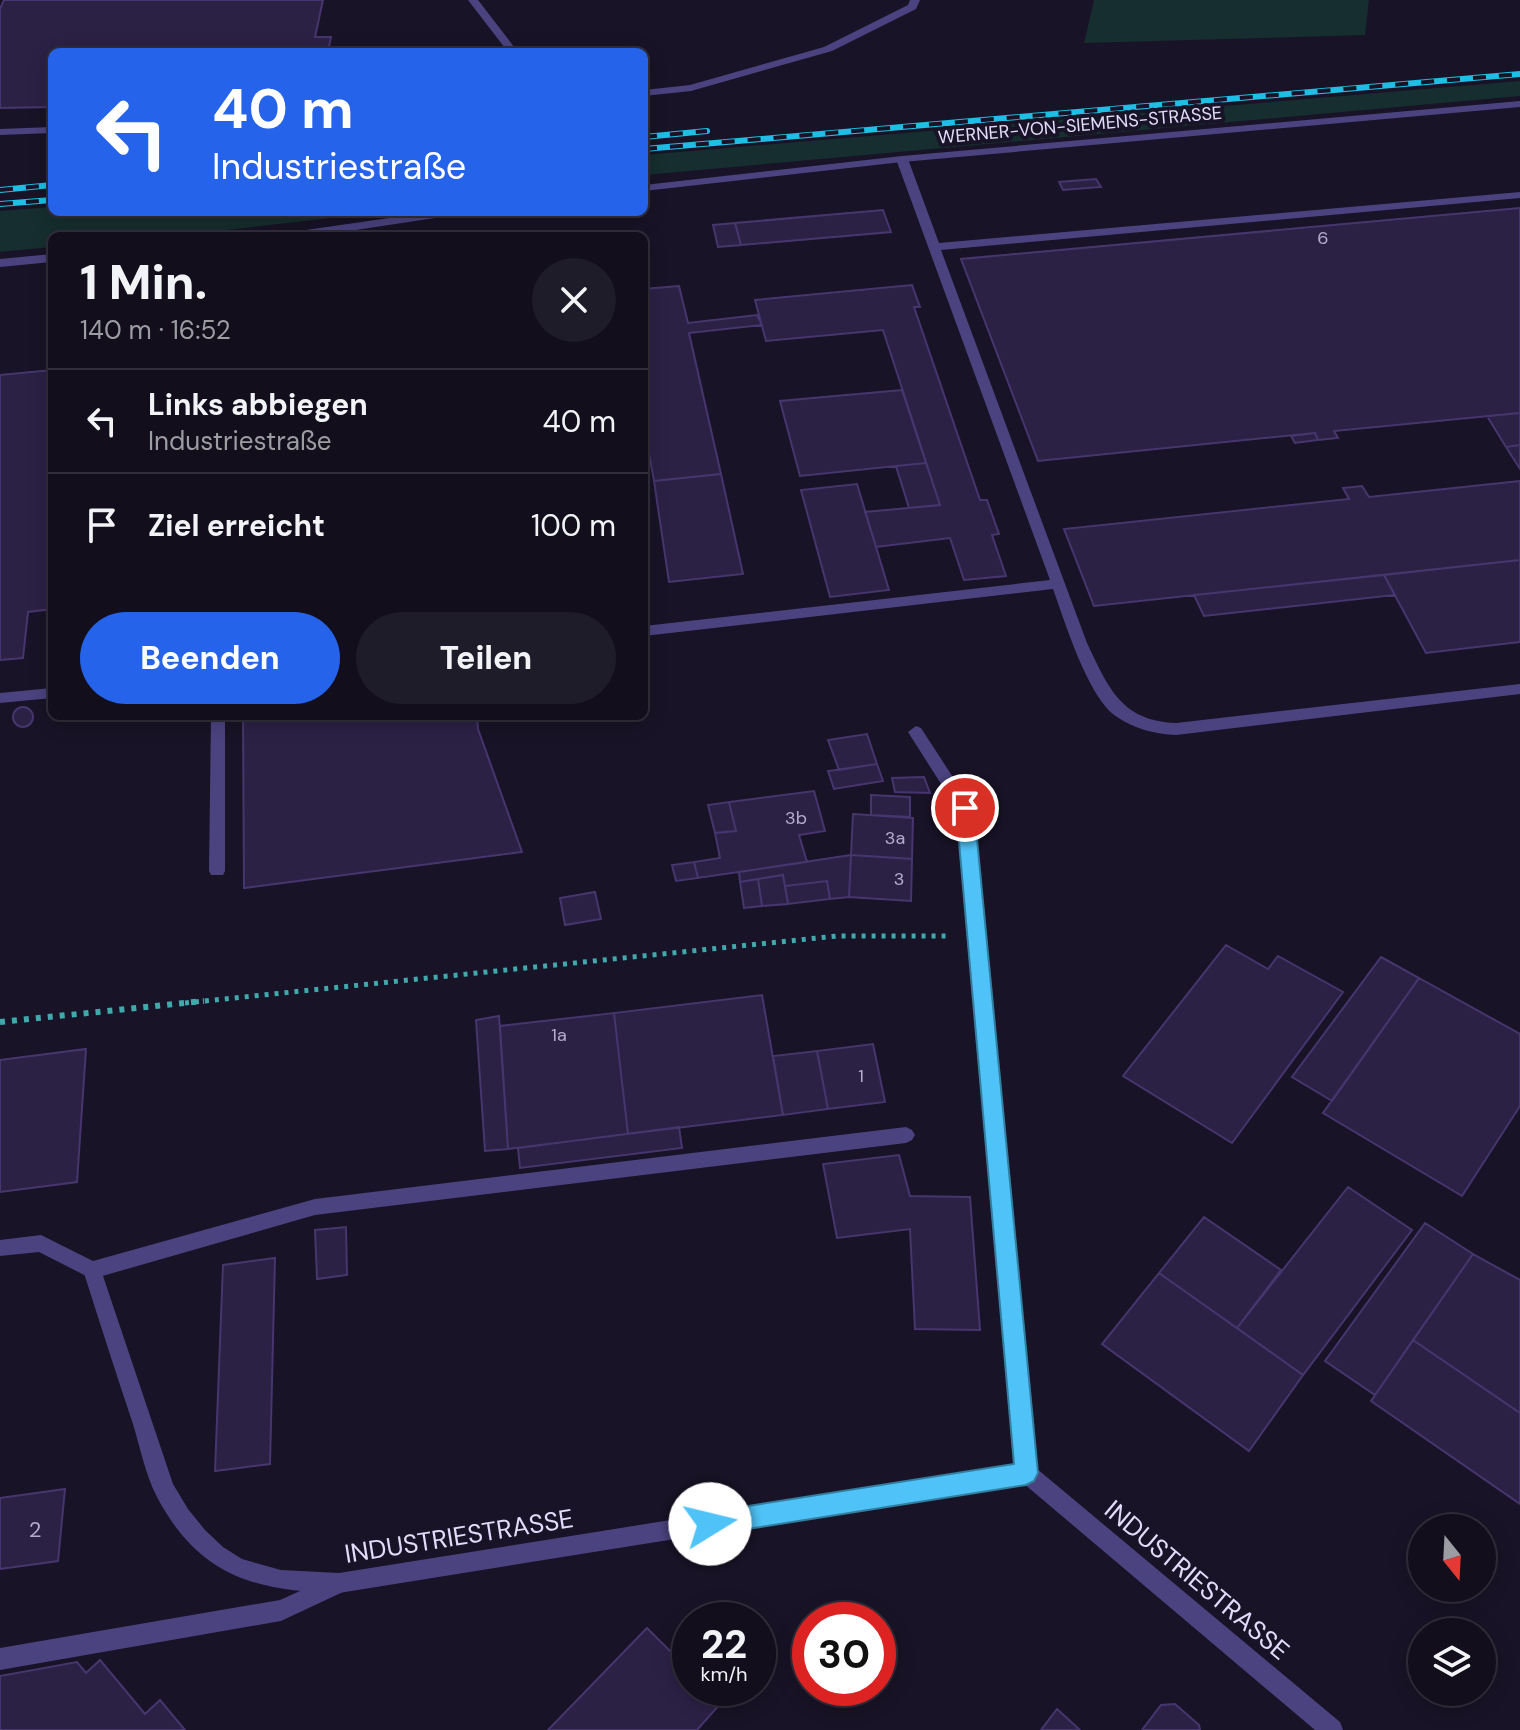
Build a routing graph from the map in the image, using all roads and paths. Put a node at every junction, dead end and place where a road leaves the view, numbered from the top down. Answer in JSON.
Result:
{"nodes":[{"id":1,"x":473,"y":0,"type":"edge"},
{"id":2,"x":927,"y":0,"type":"edge"},
{"id":3,"x":914,"y":4,"type":"edge"},
{"id":4,"x":510,"y":48,"type":"edge"},
{"id":5,"x":648,"y":93,"type":"edge"},
{"id":6,"x":1520,"y":104,"type":"edge"},
{"id":7,"x":48,"y":130,"type":"edge"},
{"id":8,"x":0,"y":132,"type":"edge"},
{"id":9,"x":902,"y":159,"type":"junction"},
{"id":10,"x":648,"y":188,"type":"edge"},
{"id":11,"x":1520,"y":195,"type":"edge"},
{"id":12,"x":428,"y":216,"type":"edge"},
{"id":13,"x":319,"y":232,"type":"edge"},
{"id":14,"x":934,"y":247,"type":"junction"},
{"id":15,"x":48,"y":258,"type":"edge"},
{"id":16,"x":0,"y":263,"type":"edge"},
{"id":17,"x":1057,"y":584,"type":"junction"},
{"id":18,"x":648,"y":631,"type":"edge"},
{"id":19,"x":1520,"y":689,"type":"edge"},
{"id":20,"x":48,"y":693,"type":"edge"},
{"id":21,"x":0,"y":698,"type":"edge"},
{"id":22,"x":218,"y":720,"type":"edge"},
{"id":23,"x":916,"y":732,"type":"dead end"},
{"id":24,"x":217,"y":871,"type":"dead end"},
{"id":25,"x":975,"y":937,"type":"junction"},
{"id":26,"x":0,"y":1022,"type":"edge"},
{"id":27,"x":906,"y":1135,"type":"dead end"},
{"id":28,"x":0,"y":1248,"type":"edge"},
{"id":29,"x":92,"y":1270,"type":"junction"},
{"id":30,"x":1026,"y":1473,"type":"junction"},
{"id":31,"x":339,"y":1583,"type":"junction"},
{"id":32,"x":0,"y":1659,"type":"edge"},
{"id":33,"x":1332,"y":1730,"type":"edge"}],
"edges":[{"from":1,"to":4,"type":"street"},
{"from":2,"to":3,"type":"street"},
{"from":3,"to":5,"type":"street"},
{"from":6,"to":9,"type":"street","name":"WERNER-VON-SIEMENS-STRASSE"},
{"from":7,"to":8,"type":"street"},
{"from":9,"to":10,"type":"street","name":"WERNER-VON-SIEMENS-STRASSE"},
{"from":9,"to":14,"type":"street"},
{"from":11,"to":14,"type":"street"},
{"from":12,"to":13,"type":"street"},
{"from":14,"to":17,"type":"street"},
{"from":15,"to":16,"type":"street"},
{"from":17,"to":18,"type":"street"},
{"from":17,"to":19,"type":"street"},
{"from":20,"to":21,"type":"street"},
{"from":22,"to":24,"type":"street"},
{"from":23,"to":25,"type":"street"},
{"from":25,"to":26,"type":"path"},
{"from":25,"to":30,"type":"street"},
{"from":27,"to":29,"type":"street"},
{"from":28,"to":29,"type":"street"},
{"from":29,"to":31,"type":"street","name":"INDUSTRIESTRASSE"},
{"from":30,"to":31,"type":"street","name":"INDUSTRIESTRASSE"},
{"from":30,"to":33,"type":"street","name":"INDUSTRIESTRASSE"},
{"from":31,"to":32,"type":"street"}]}
